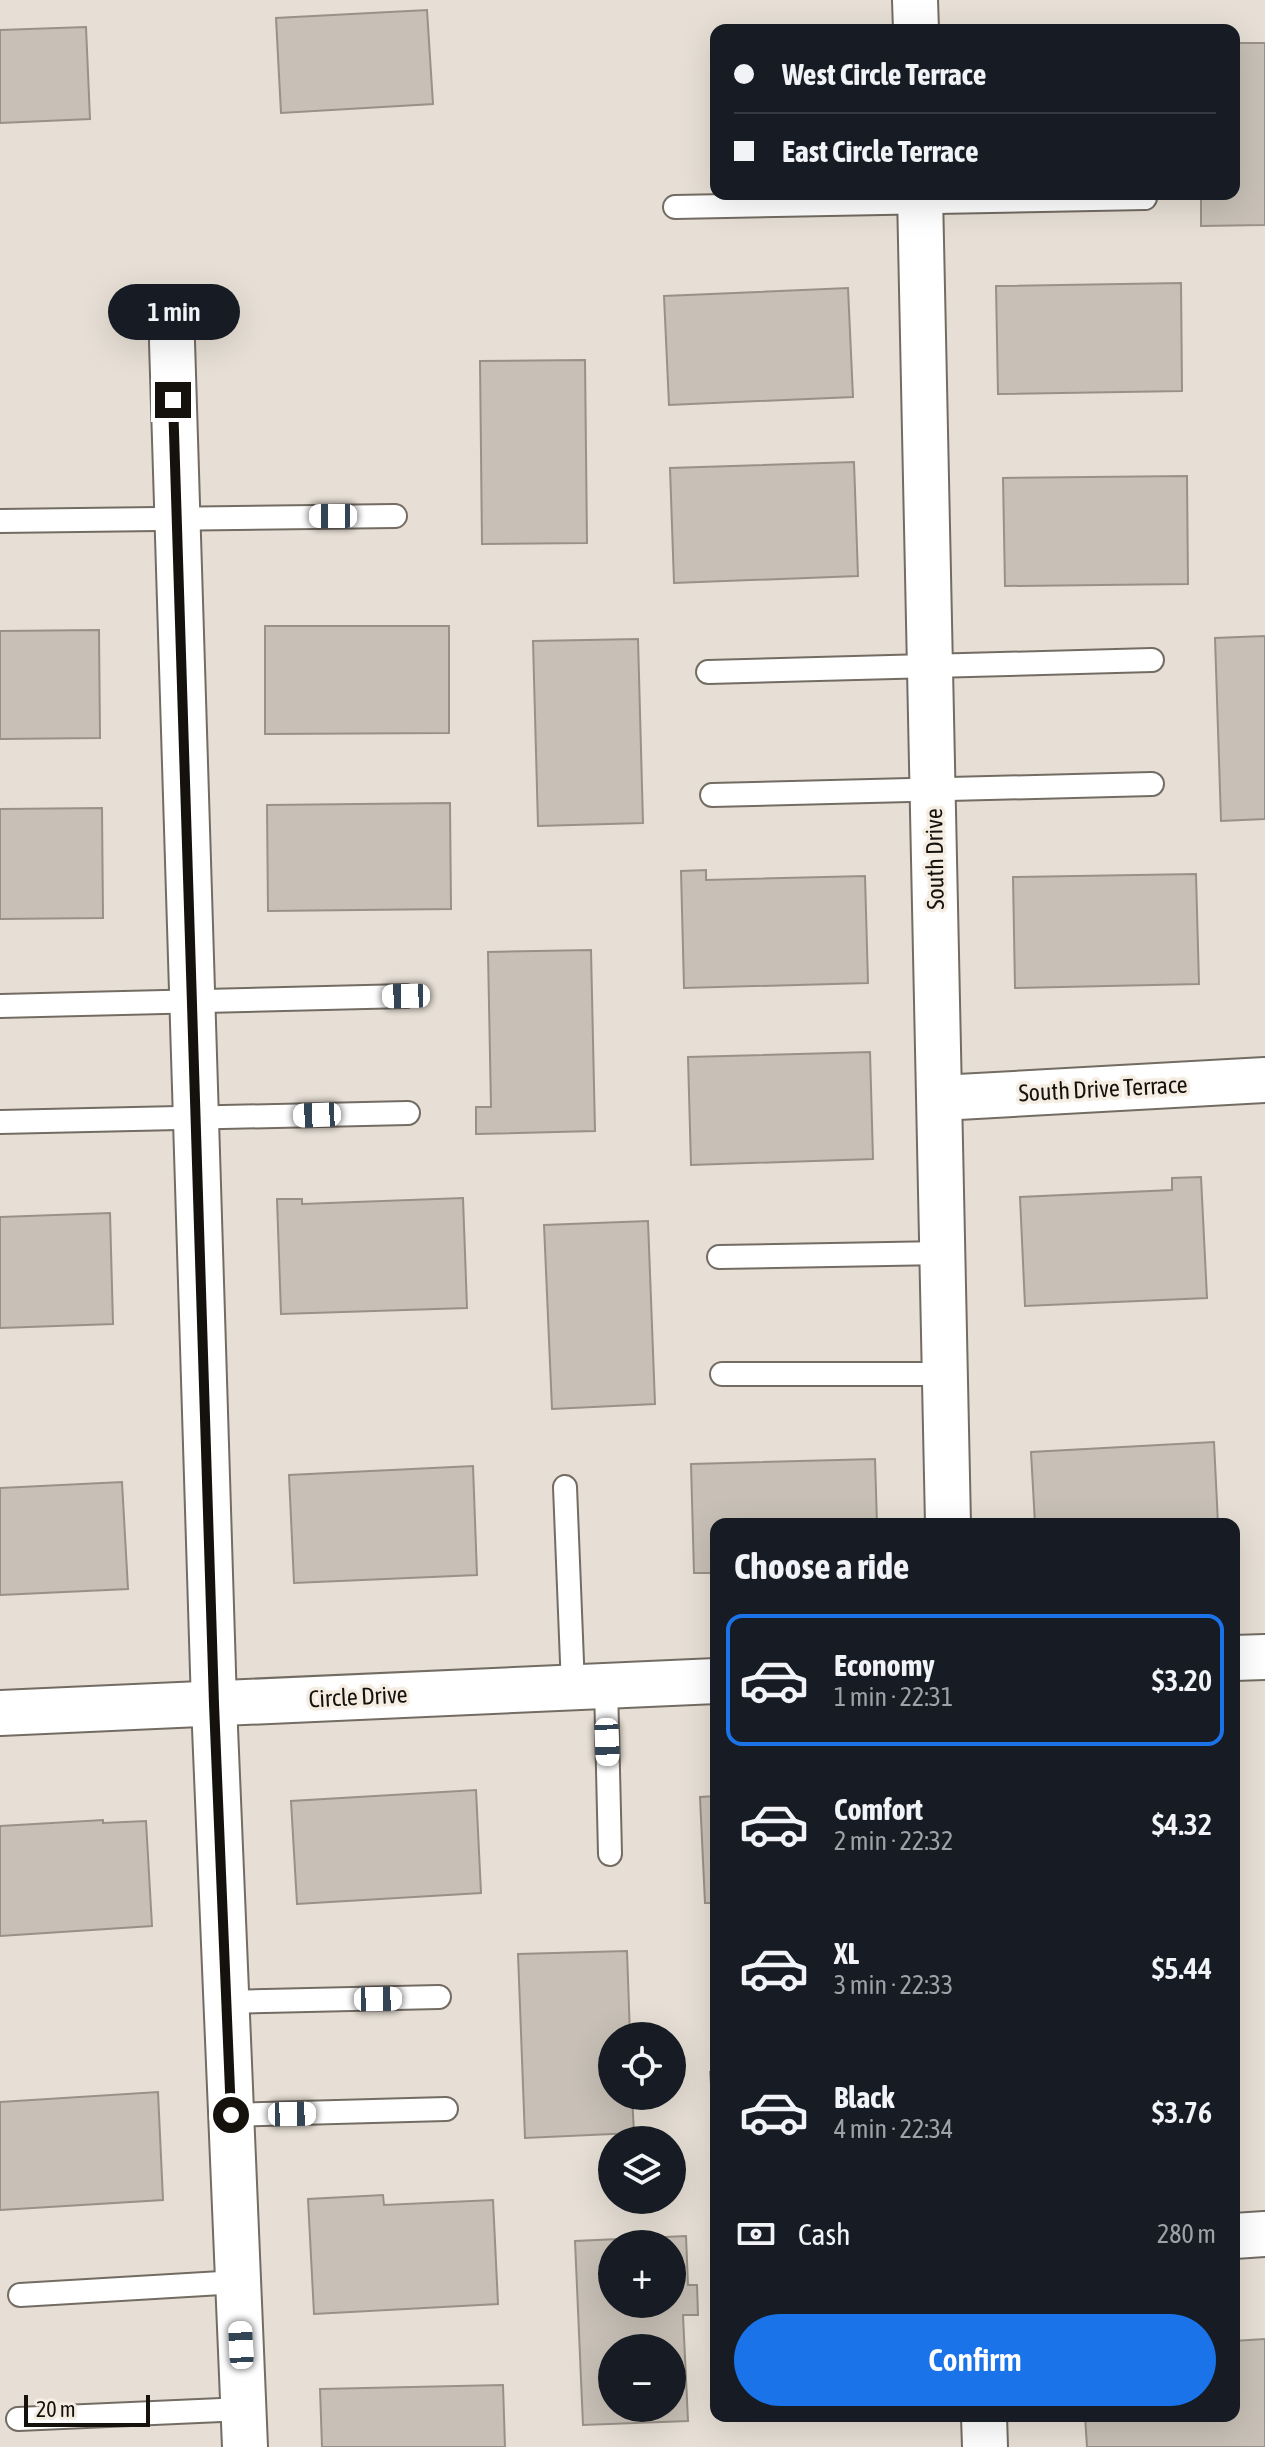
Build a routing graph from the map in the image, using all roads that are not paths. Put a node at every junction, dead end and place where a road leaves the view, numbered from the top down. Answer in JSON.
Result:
{"nodes":[{"id":1,"x":915,"y":0,"type":"edge"},
{"id":2,"x":916,"y":24,"type":"edge"},
{"id":3,"x":866,"y":200,"type":"edge"},
{"id":4,"x":920,"y":200,"type":"edge"},
{"id":5,"x":675,"y":207,"type":"dead end"},
{"id":6,"x":172,"y":342,"type":"dead end"},
{"id":7,"x":177,"y":516,"type":"junction"},
{"id":8,"x":395,"y":516,"type":"dead end"},
{"id":9,"x":0,"y":521,"type":"edge"},
{"id":10,"x":1152,"y":660,"type":"dead end"},
{"id":11,"x":931,"y":666,"type":"junction"},
{"id":12,"x":708,"y":672,"type":"dead end"},
{"id":13,"x":1152,"y":784,"type":"dead end"},
{"id":14,"x":934,"y":790,"type":"junction"},
{"id":15,"x":712,"y":795,"type":"dead end"},
{"id":16,"x":406,"y":996,"type":"dead end"},
{"id":17,"x":192,"y":1002,"type":"junction"},
{"id":18,"x":0,"y":1006,"type":"edge"},
{"id":19,"x":1265,"y":1080,"type":"edge"},
{"id":20,"x":940,"y":1098,"type":"junction"},
{"id":21,"x":408,"y":1113,"type":"dead end"},
{"id":22,"x":195,"y":1118,"type":"junction"},
{"id":23,"x":0,"y":1122,"type":"edge"},
{"id":24,"x":943,"y":1253,"type":"junction"},
{"id":25,"x":719,"y":1257,"type":"dead end"},
{"id":26,"x":722,"y":1374,"type":"dead end"},
{"id":27,"x":945,"y":1374,"type":"junction"},
{"id":28,"x":565,"y":1487,"type":"dead end"},
{"id":29,"x":948,"y":1518,"type":"edge"},
{"id":30,"x":1265,"y":1657,"type":"edge"},
{"id":31,"x":1240,"y":1658,"type":"edge"},
{"id":32,"x":710,"y":1681,"type":"edge"},
{"id":33,"x":589,"y":1687,"type":"junction"},
{"id":34,"x":214,"y":1704,"type":"junction"},
{"id":35,"x":0,"y":1713,"type":"edge"},
{"id":36,"x":610,"y":1854,"type":"dead end"},
{"id":37,"x":439,"y":1997,"type":"dead end"},
{"id":38,"x":226,"y":2002,"type":"junction"},
{"id":39,"x":446,"y":2109,"type":"dead end"},
{"id":40,"x":231,"y":2115,"type":"junction"},
{"id":41,"x":1265,"y":2234,"type":"edge"},
{"id":42,"x":1240,"y":2236,"type":"edge"},
{"id":43,"x":238,"y":2282,"type":"junction"},
{"id":44,"x":20,"y":2295,"type":"dead end"},
{"id":45,"x":18,"y":2419,"type":"dead end"},
{"id":46,"x":984,"y":2422,"type":"edge"},
{"id":47,"x":245,"y":2428,"type":"edge"},
{"id":48,"x":985,"y":2447,"type":"edge"}],
"edges":[{"from":1,"to":2,"type":"street"},
{"from":3,"to":5,"type":"lane"},
{"from":4,"to":11,"type":"street","name":"South Drive"},
{"from":6,"to":7,"type":"street"},
{"from":7,"to":8,"type":"lane"},
{"from":7,"to":9,"type":"lane"},
{"from":7,"to":17,"type":"street"},
{"from":10,"to":11,"type":"lane"},
{"from":11,"to":12,"type":"lane"},
{"from":11,"to":14,"type":"street","name":"South Drive"},
{"from":13,"to":14,"type":"lane"},
{"from":14,"to":15,"type":"lane"},
{"from":14,"to":20,"type":"street","name":"South Drive"},
{"from":16,"to":17,"type":"lane"},
{"from":17,"to":18,"type":"lane"},
{"from":17,"to":22,"type":"street"},
{"from":19,"to":20,"type":"street","name":"South Drive Terrace"},
{"from":20,"to":24,"type":"street","name":"South Drive"},
{"from":21,"to":22,"type":"lane"},
{"from":22,"to":23,"type":"lane"},
{"from":22,"to":34,"type":"street"},
{"from":24,"to":25,"type":"lane"},
{"from":24,"to":27,"type":"street","name":"South Drive"},
{"from":26,"to":27,"type":"lane"},
{"from":27,"to":29,"type":"street","name":"South Drive"},
{"from":28,"to":33,"type":"lane"},
{"from":30,"to":31,"type":"street"},
{"from":32,"to":33,"type":"street","name":"Circle Drive"},
{"from":33,"to":34,"type":"street","name":"Circle Drive"},
{"from":33,"to":36,"type":"lane"},
{"from":34,"to":35,"type":"street","name":"Circle Drive"},
{"from":34,"to":38,"type":"street"},
{"from":37,"to":38,"type":"lane"},
{"from":38,"to":40,"type":"street"},
{"from":39,"to":40,"type":"lane"},
{"from":40,"to":43,"type":"street"},
{"from":41,"to":42,"type":"street"},
{"from":43,"to":44,"type":"lane"},
{"from":43,"to":47,"type":"street"},
{"from":45,"to":47,"type":"lane"},
{"from":46,"to":48,"type":"street"}]}
